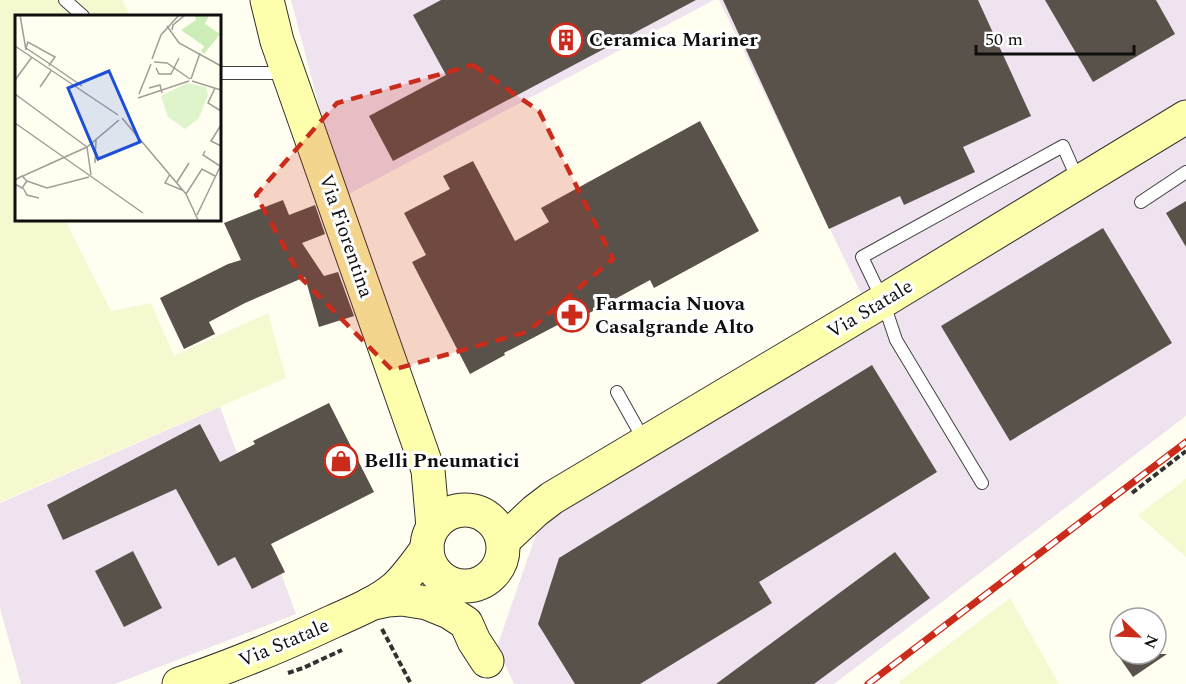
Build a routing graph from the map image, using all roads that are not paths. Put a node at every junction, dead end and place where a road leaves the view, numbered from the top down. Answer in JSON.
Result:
{"nodes":[{"id":1,"x":65,"y":0,"type":"edge"},
{"id":2,"x":267,"y":0,"type":"edge"},
{"id":3,"x":82,"y":15,"type":"edge"},
{"id":4,"x":220,"y":73,"type":"edge"},
{"id":5,"x":288,"y":73,"type":"junction"},
{"id":6,"x":1186,"y":117,"type":"edge"},
{"id":7,"x":1186,"y":172,"type":"edge"},
{"id":8,"x":1079,"y":182,"type":"junction"},
{"id":9,"x":1141,"y":202,"type":"dead end"},
{"id":10,"x":883,"y":301,"type":"junction"},
{"id":11,"x":617,"y":392,"type":"dead end"},
{"id":12,"x":645,"y":443,"type":"junction"},
{"id":13,"x":428,"y":470,"type":"junction"},
{"id":14,"x":982,"y":483,"type":"dead end"},
{"id":15,"x":486,"y":522,"type":"junction"},
{"id":16,"x":430,"y":538,"type":"junction"},
{"id":17,"x":487,"y":579,"type":"junction"},
{"id":18,"x":449,"y":582,"type":"junction"},
{"id":19,"x":381,"y":608,"type":"junction"},
{"id":20,"x":465,"y":623,"type":"junction"},
{"id":21,"x":492,"y":673,"type":"edge"},
{"id":22,"x":179,"y":684,"type":"edge"}],
"edges":[{"from":1,"to":3,"type":"lane"},
{"from":2,"to":5,"type":"main road","name":"Via Fiorentina"},
{"from":4,"to":5,"type":"lane"},
{"from":5,"to":13,"type":"main road","name":"Via Fiorentina"},
{"from":6,"to":8,"type":"main road","name":"Via Statale"},
{"from":7,"to":9,"type":"lane"},
{"from":8,"to":10,"type":"main road","name":"Via Statale"},
{"from":8,"to":10,"type":"lane"},
{"from":10,"to":12,"type":"main road","name":"Via Statale"},
{"from":10,"to":14,"type":"lane"},
{"from":11,"to":12,"type":"lane"},
{"from":12,"to":15,"type":"main road","name":"Via Statale"},
{"from":13,"to":15,"type":"main road","name":"Via Fiorentina"},
{"from":13,"to":16,"type":"main road","name":"Via Fiorentina"},
{"from":15,"to":16,"type":"main road","name":"Via Statale"},
{"from":15,"to":17,"type":"main road"},
{"from":16,"to":18,"type":"main road"},
{"from":16,"to":19,"type":"main road","name":"Via Statale"},
{"from":17,"to":18,"type":"main road","name":"Via Statale"},
{"from":17,"to":21,"type":"main road"},
{"from":18,"to":19,"type":"main road","name":"Via Statale"},
{"from":18,"to":20,"type":"main road"},
{"from":19,"to":20,"type":"main road"},
{"from":19,"to":22,"type":"main road","name":"Via Statale"},
{"from":20,"to":21,"type":"main road"}]}
